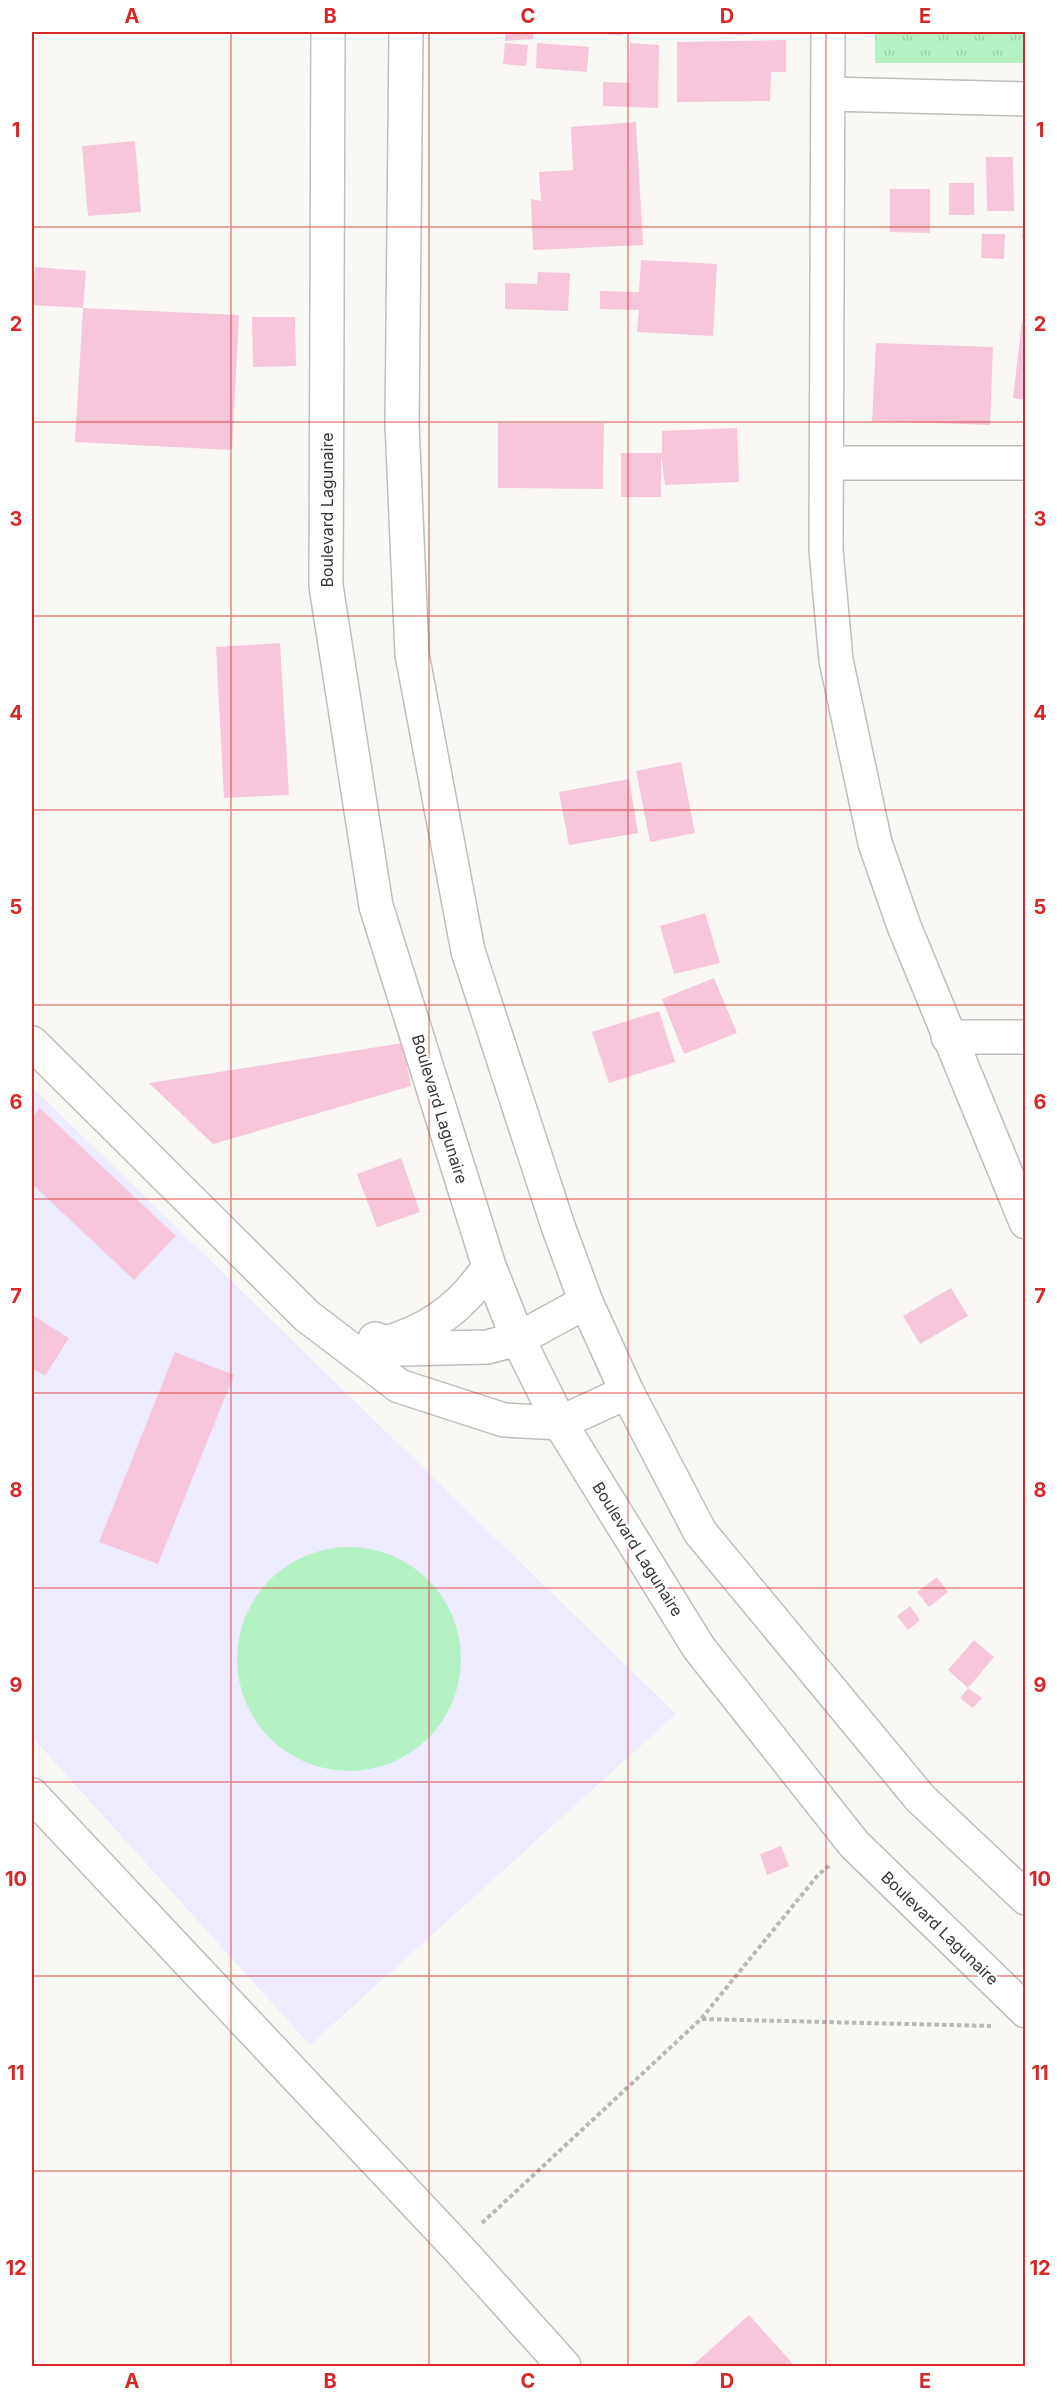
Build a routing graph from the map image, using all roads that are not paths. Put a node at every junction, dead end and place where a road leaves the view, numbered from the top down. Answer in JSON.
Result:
{"nodes":[{"id":1,"x":328,"y":32,"type":"edge"},
{"id":2,"x":406,"y":32,"type":"edge"},
{"id":3,"x":828,"y":32,"type":"edge"},
{"id":4,"x":828,"y":94,"type":"junction"},
{"id":5,"x":1026,"y":99,"type":"edge"},
{"id":6,"x":826,"y":463,"type":"junction"},
{"id":7,"x":1026,"y":463,"type":"edge"},
{"id":8,"x":948,"y":1037,"type":"junction"},
{"id":9,"x":1026,"y":1037,"type":"edge"},
{"id":10,"x":32,"y":1043,"type":"edge"},
{"id":11,"x":1026,"y":1222,"type":"edge"},
{"id":12,"x":222,"y":1230,"type":"junction"},
{"id":13,"x":489,"y":1266,"type":"junction"},
{"id":14,"x":586,"y":1302,"type":"junction"},
{"id":15,"x":518,"y":1339,"type":"junction"},
{"id":16,"x":385,"y":1342,"type":"junction"},
{"id":17,"x":627,"y":1392,"type":"junction"},
{"id":18,"x":560,"y":1423,"type":"junction"},
{"id":19,"x":32,"y":1795,"type":"edge"},
{"id":20,"x":1026,"y":1898,"type":"edge"},
{"id":21,"x":1014,"y":2019,"type":"edge"},
{"id":22,"x":564,"y":2367,"type":"edge"}],
"edges":[{"from":1,"to":13,"type":"main road","name":"Boulevard Lagunaire"},
{"from":2,"to":14,"type":"main road"},
{"from":3,"to":4,"type":"main road"},
{"from":4,"to":5,"type":"main road"},
{"from":4,"to":6,"type":"main road"},
{"from":6,"to":7,"type":"main road"},
{"from":6,"to":8,"type":"main road"},
{"from":8,"to":9,"type":"main road"},
{"from":8,"to":11,"type":"main road"},
{"from":10,"to":12,"type":"main road"},
{"from":12,"to":16,"type":"main road"},
{"from":12,"to":18,"type":"main road"},
{"from":13,"to":15,"type":"main road","name":"Boulevard Lagunaire"},
{"from":13,"to":16,"type":"main road"},
{"from":14,"to":15,"type":"main road"},
{"from":14,"to":17,"type":"main road"},
{"from":15,"to":16,"type":"main road"},
{"from":15,"to":18,"type":"main road","name":"Boulevard Lagunaire"},
{"from":17,"to":18,"type":"main road"},
{"from":17,"to":20,"type":"main road"},
{"from":18,"to":21,"type":"main road","name":"Boulevard Lagunaire"},
{"from":19,"to":22,"type":"main road"}]}
